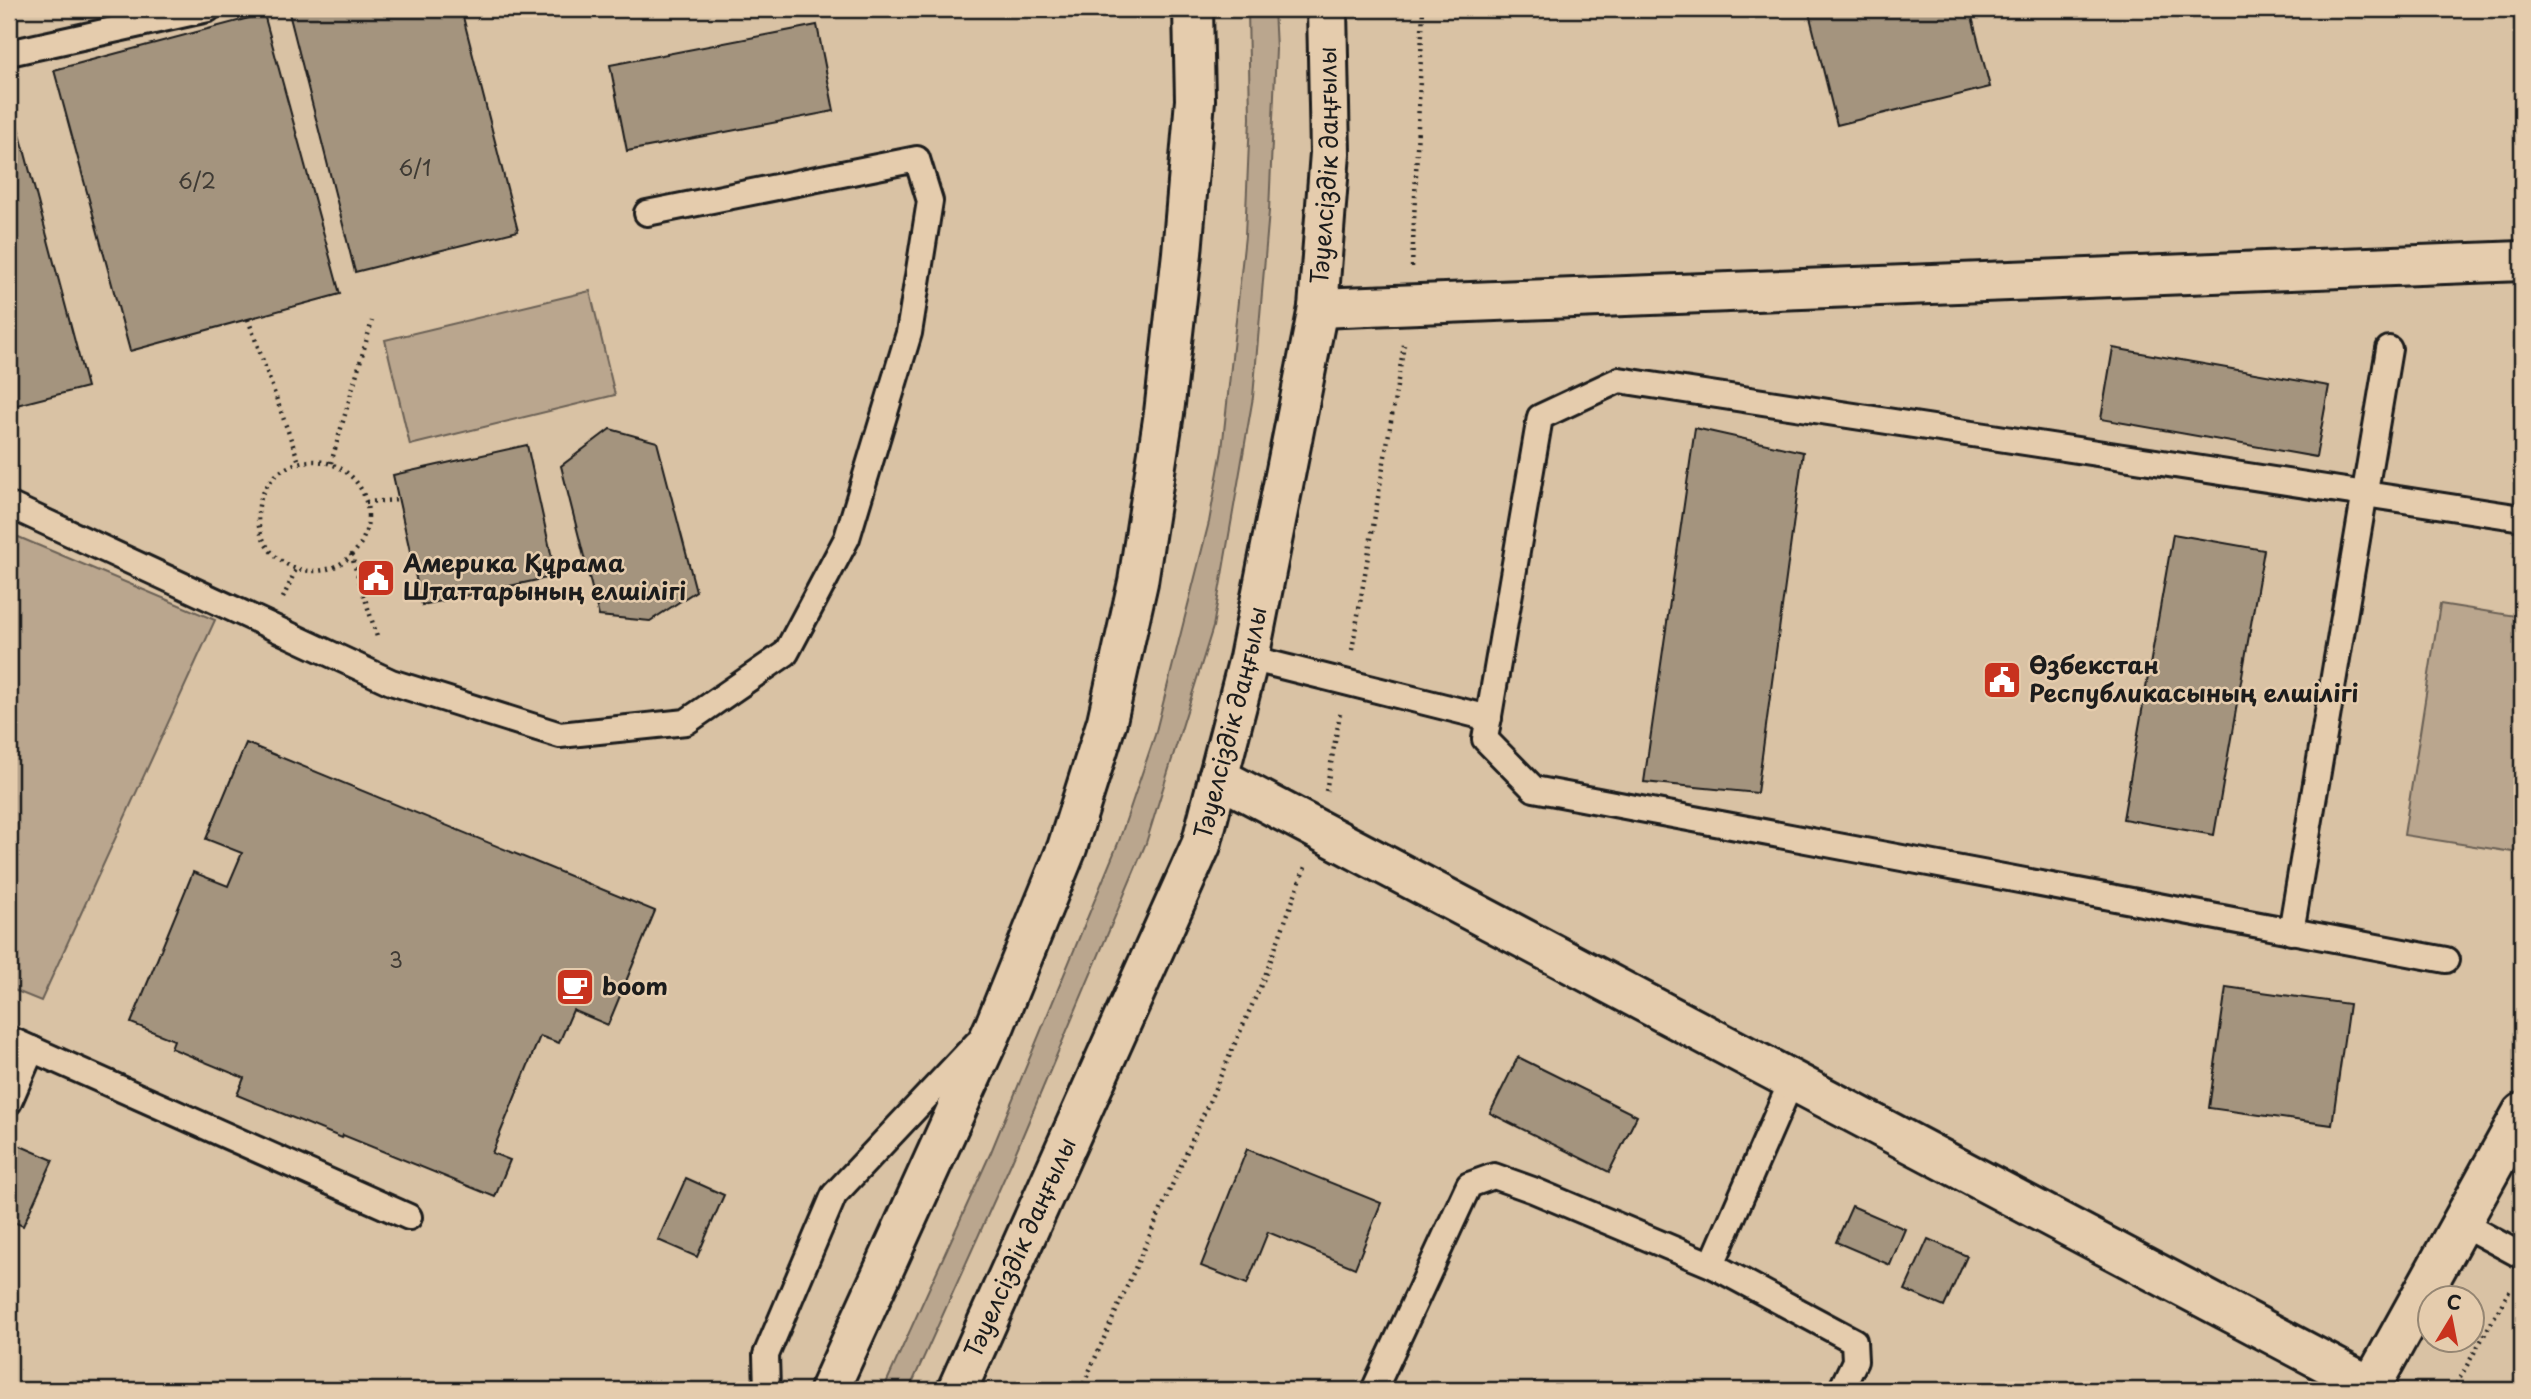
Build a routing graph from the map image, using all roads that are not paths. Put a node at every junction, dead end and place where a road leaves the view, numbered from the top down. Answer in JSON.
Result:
{"nodes":[{"id":1,"x":208,"y":9,"type":"edge"},
{"id":2,"x":1193,"y":9,"type":"edge"},
{"id":3,"x":1327,"y":9,"type":"edge"},
{"id":4,"x":9,"y":53,"type":"edge"},
{"id":5,"x":647,"y":213,"type":"dead end"},
{"id":6,"x":2522,"y":261,"type":"edge"},
{"id":7,"x":1318,"y":308,"type":"junction"},
{"id":8,"x":2389,"y":349,"type":"dead end"},
{"id":9,"x":2365,"y":494,"type":"junction"},
{"id":10,"x":9,"y":505,"type":"edge"},
{"id":11,"x":2522,"y":518,"type":"edge"},
{"id":12,"x":1249,"y":658,"type":"junction"},
{"id":13,"x":1489,"y":718,"type":"junction"},
{"id":14,"x":1218,"y":777,"type":"junction"},
{"id":15,"x":2291,"y":932,"type":"junction"},
{"id":16,"x":2446,"y":960,"type":"dead end"},
{"id":17,"x":995,"y":1025,"type":"junction"},
{"id":18,"x":9,"y":1040,"type":"edge"},
{"id":19,"x":32,"y":1049,"type":"junction"},
{"id":20,"x":1792,"y":1080,"type":"junction"},
{"id":21,"x":9,"y":1102,"type":"edge"},
{"id":22,"x":2522,"y":1113,"type":"edge"},
{"id":23,"x":409,"y":1217,"type":"dead end"},
{"id":24,"x":2461,"y":1223,"type":"junction"},
{"id":25,"x":1714,"y":1266,"type":"junction"},
{"id":26,"x":2519,"y":1268,"type":"edge"},
{"id":27,"x":2373,"y":1389,"type":"edge"},
{"id":28,"x":767,"y":1390,"type":"edge"},
{"id":29,"x":829,"y":1390,"type":"edge"},
{"id":30,"x":957,"y":1390,"type":"edge"},
{"id":31,"x":1374,"y":1390,"type":"edge"},
{"id":32,"x":1842,"y":1390,"type":"edge"}],
"edges":[{"from":1,"to":4,"type":"lane"},
{"from":2,"to":17,"type":"main road"},
{"from":3,"to":7,"type":"main road","name":"Тәуелсіздік даңғылы"},
{"from":5,"to":10,"type":"lane"},
{"from":6,"to":7,"type":"main road"},
{"from":7,"to":12,"type":"main road","name":"Тәуелсіздік даңғылы"},
{"from":8,"to":9,"type":"lane"},
{"from":9,"to":11,"type":"lane"},
{"from":9,"to":13,"type":"lane"},
{"from":9,"to":15,"type":"lane"},
{"from":12,"to":13,"type":"lane"},
{"from":12,"to":14,"type":"main road","name":"Тәуелсіздік даңғылы"},
{"from":13,"to":15,"type":"lane"},
{"from":14,"to":20,"type":"main road"},
{"from":14,"to":30,"type":"main road","name":"Тәуелсіздік даңғылы"},
{"from":15,"to":16,"type":"lane"},
{"from":17,"to":28,"type":"lane"},
{"from":17,"to":29,"type":"main road"},
{"from":18,"to":19,"type":"lane"},
{"from":19,"to":21,"type":"lane"},
{"from":19,"to":23,"type":"lane"},
{"from":20,"to":25,"type":"lane"},
{"from":20,"to":27,"type":"main road"},
{"from":22,"to":24,"type":"main road"},
{"from":24,"to":26,"type":"lane"},
{"from":24,"to":27,"type":"main road"},
{"from":25,"to":31,"type":"lane"},
{"from":25,"to":32,"type":"lane"}]}
